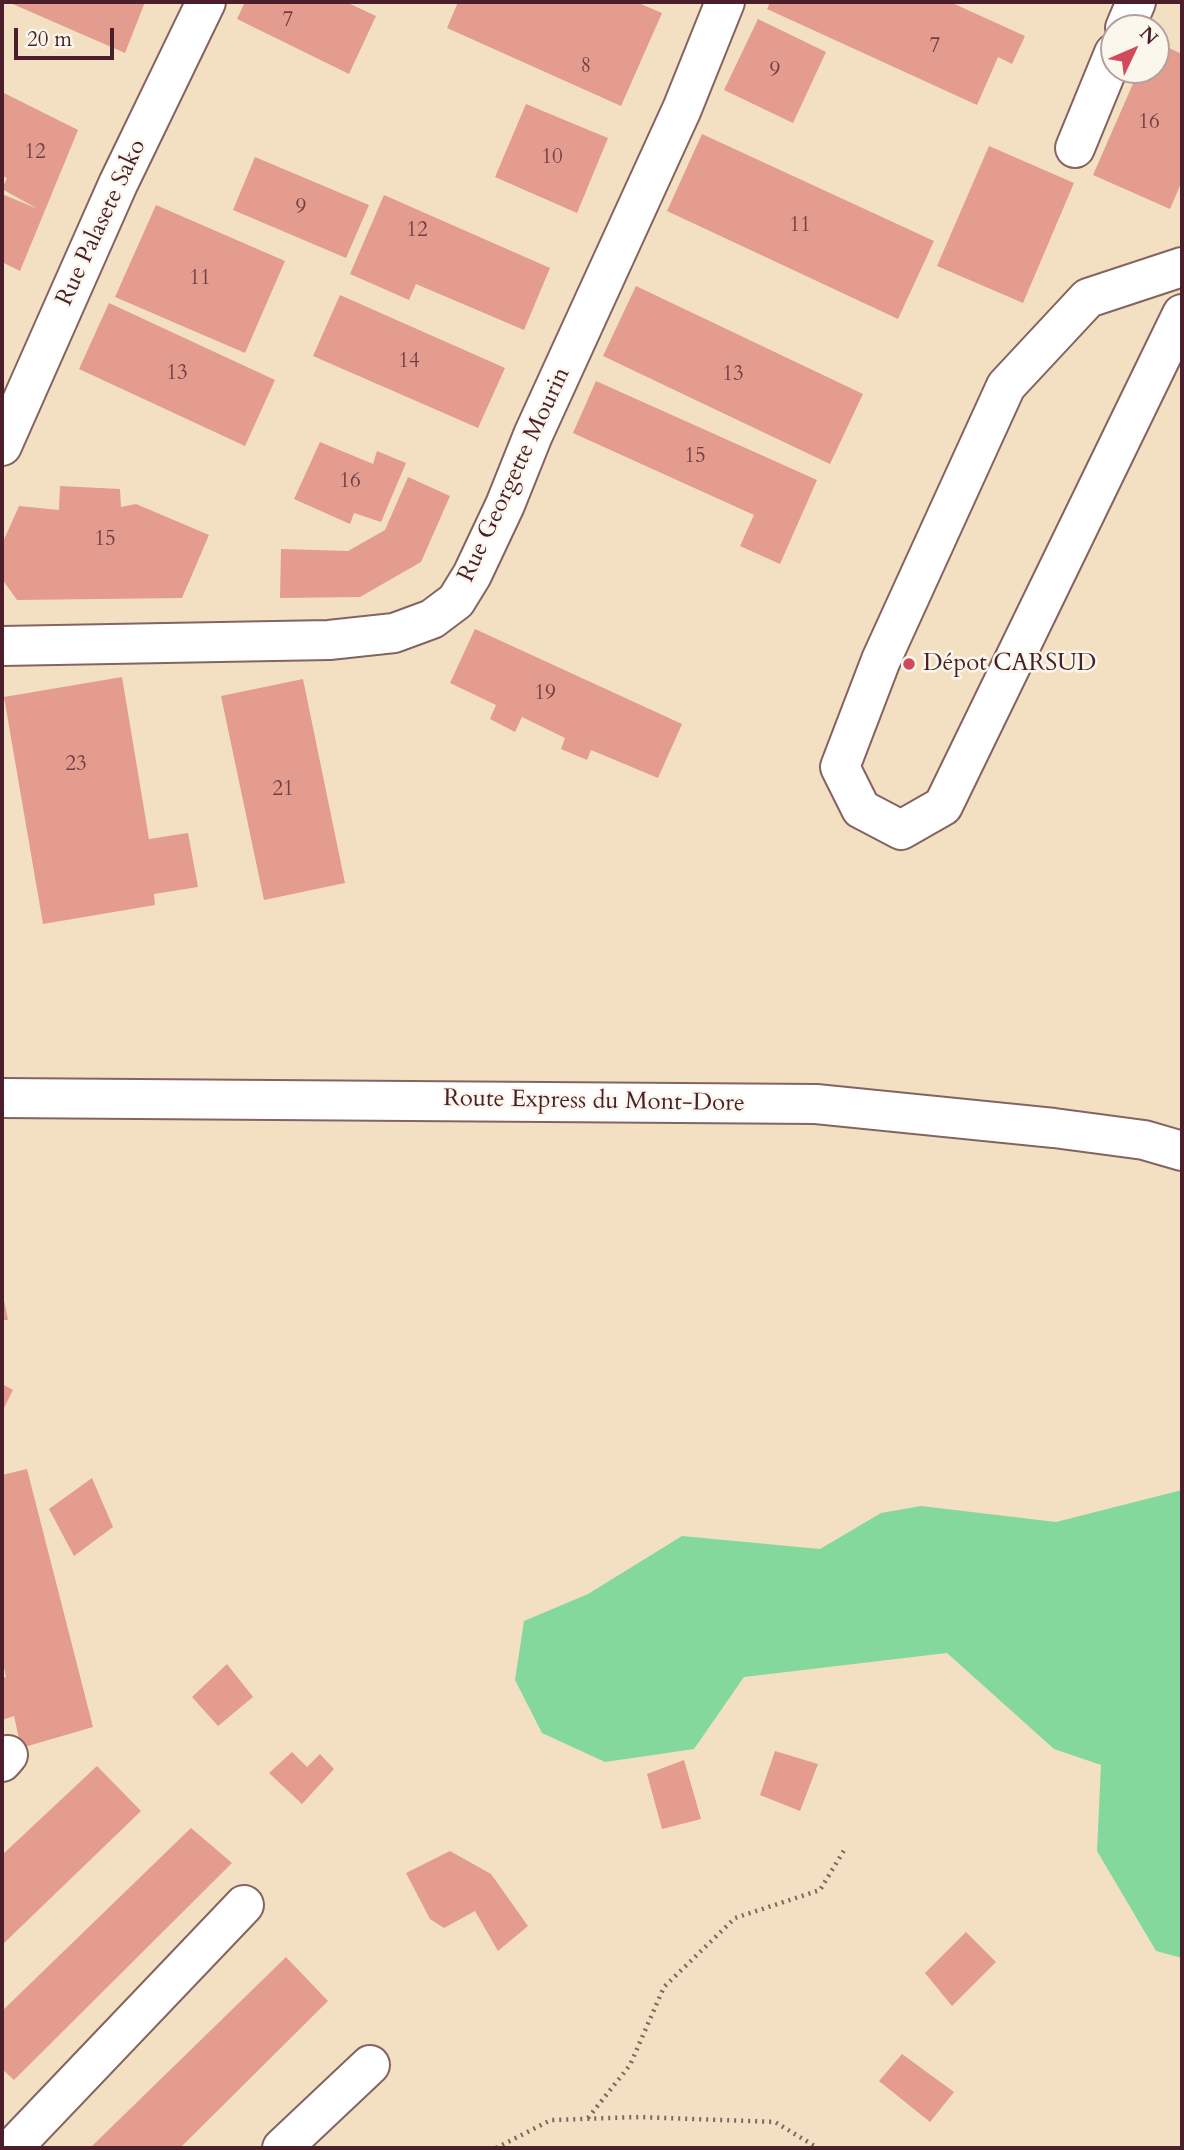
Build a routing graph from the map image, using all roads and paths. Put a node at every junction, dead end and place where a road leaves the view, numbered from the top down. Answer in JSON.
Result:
{"nodes":[{"id":1,"x":206,"y":2,"type":"edge"},
{"id":2,"x":725,"y":2,"type":"edge"},
{"id":3,"x":1101,"y":84,"type":"edge"},
{"id":4,"x":1074,"y":148,"type":"dead end"},
{"id":5,"x":1182,"y":267,"type":"edge"},
{"id":6,"x":1182,"y":314,"type":"edge"},
{"id":7,"x":2,"y":446,"type":"edge"},
{"id":8,"x":2,"y":646,"type":"edge"},
{"id":9,"x":2,"y":1098,"type":"edge"},
{"id":10,"x":1182,"y":1152,"type":"edge"},
{"id":11,"x":846,"y":1847,"type":"dead end"},
{"id":12,"x":244,"y":1905,"type":"dead end"},
{"id":13,"x":370,"y":2065,"type":"dead end"},
{"id":14,"x":588,"y":2118,"type":"junction"},
{"id":15,"x":15,"y":2138,"type":"edge"},
{"id":16,"x":282,"y":2148,"type":"edge"},
{"id":17,"x":496,"y":2148,"type":"edge"},
{"id":18,"x":818,"y":2148,"type":"edge"}],
"edges":[{"from":1,"to":7,"type":"street","name":"Rue Palasete Sako"},
{"from":2,"to":8,"type":"street","name":"Rue Georgette Mourin"},
{"from":3,"to":4,"type":"street"},
{"from":5,"to":6,"type":"street"},
{"from":9,"to":10,"type":"street","name":"Route Express du Mont-Dore"},
{"from":11,"to":14,"type":"path"},
{"from":12,"to":15,"type":"street"},
{"from":13,"to":16,"type":"street"},
{"from":14,"to":17,"type":"path"},
{"from":14,"to":18,"type":"path"}]}
